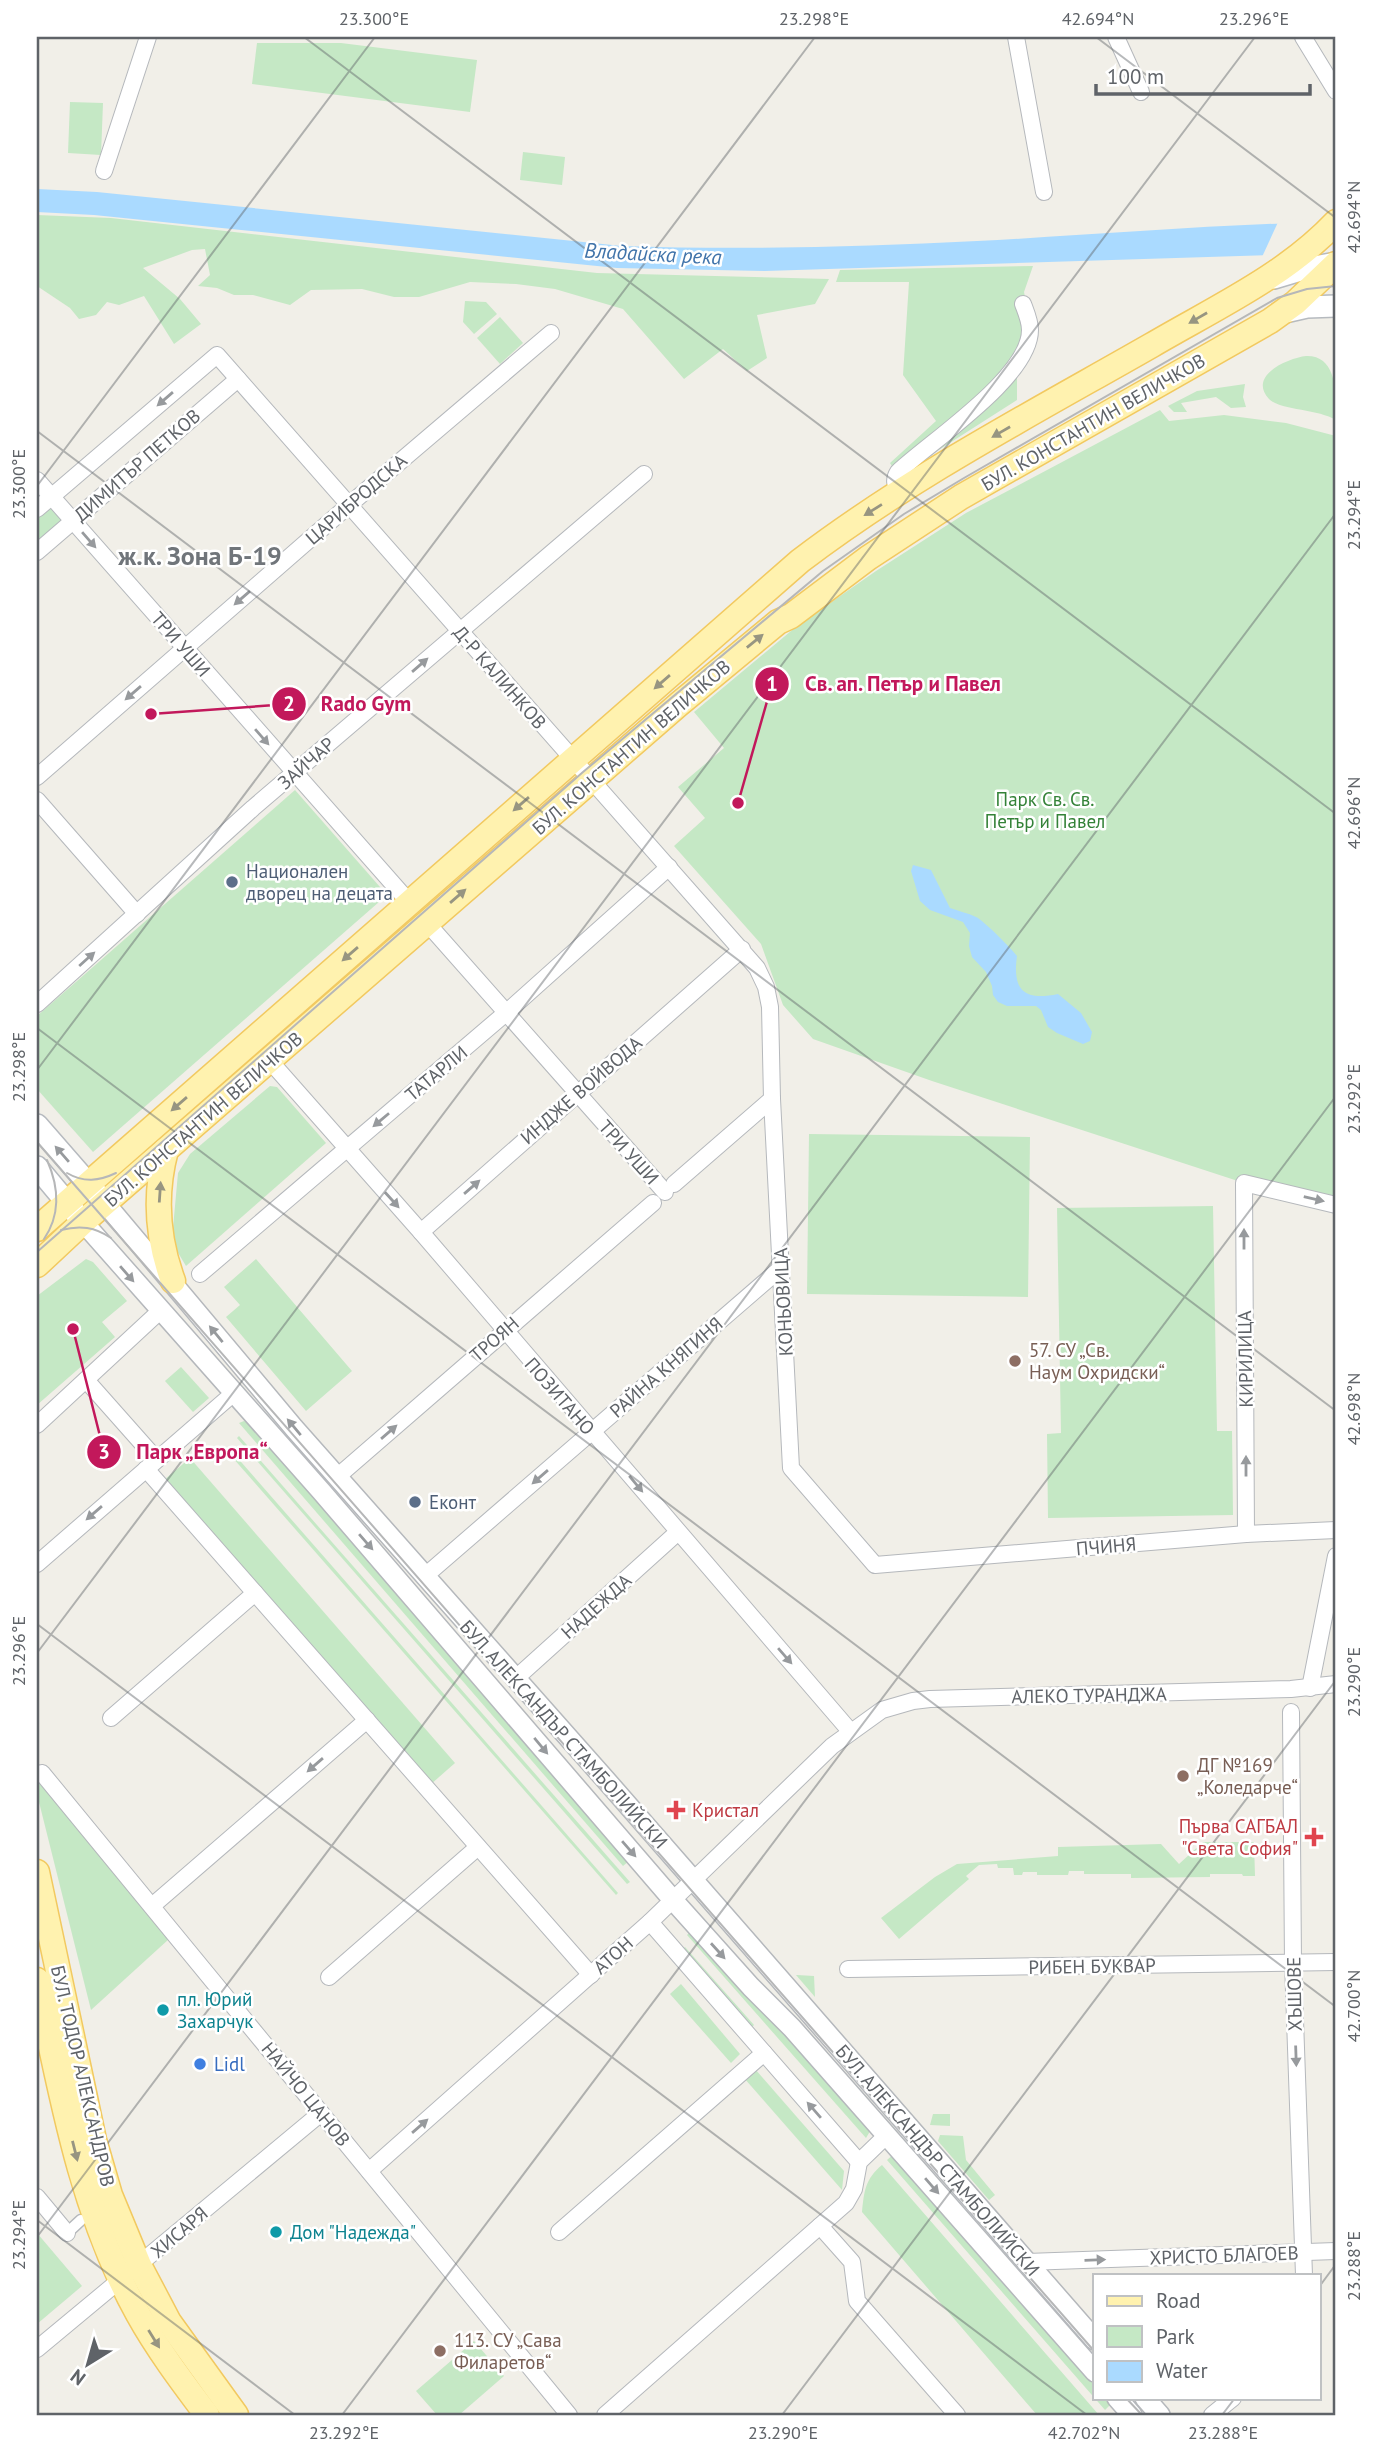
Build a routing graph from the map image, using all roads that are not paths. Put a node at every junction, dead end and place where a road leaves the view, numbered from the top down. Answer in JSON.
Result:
{"nodes":[{"id":1,"x":148,"y":37,"type":"edge"},
{"id":2,"x":1016,"y":37,"type":"edge"},
{"id":3,"x":1116,"y":37,"type":"edge"},
{"id":4,"x":1304,"y":37,"type":"edge"},
{"id":5,"x":1336,"y":91,"type":"edge"},
{"id":6,"x":1141,"y":93,"type":"dead end"},
{"id":7,"x":104,"y":171,"type":"dead end"},
{"id":8,"x":1044,"y":192,"type":"dead end"},
{"id":9,"x":1336,"y":222,"type":"edge"},
{"id":10,"x":1336,"y":253,"type":"edge"},
{"id":11,"x":1336,"y":262,"type":"edge"},
{"id":12,"x":1257,"y":284,"type":"junction"},
{"id":13,"x":1023,"y":304,"type":"dead end"},
{"id":14,"x":1336,"y":306,"type":"edge"},
{"id":15,"x":1285,"y":312,"type":"junction"},
{"id":16,"x":551,"y":333,"type":"dead end"},
{"id":17,"x":217,"y":355,"type":"joint"},
{"id":18,"x":238,"y":379,"type":"junction"},
{"id":19,"x":644,"y":474,"type":"dead end"},
{"id":20,"x":37,"y":480,"type":"edge"},
{"id":21,"x":900,"y":493,"type":"junction"},
{"id":22,"x":51,"y":496,"type":"junction"},
{"id":23,"x":349,"y":505,"type":"junction"},
{"id":24,"x":37,"y":509,"type":"edge"},
{"id":25,"x":72,"y":521,"type":"junction"},
{"id":26,"x":37,"y":552,"type":"edge"},
{"id":27,"x":460,"y":631,"type":"junction"},
{"id":28,"x":184,"y":649,"type":"junction"},
{"id":29,"x":572,"y":759,"type":"junction"},
{"id":30,"x":294,"y":774,"type":"junction"},
{"id":31,"x":37,"y":777,"type":"edge"},
{"id":32,"x":591,"y":780,"type":"junction"},
{"id":33,"x":37,"y":800,"type":"edge"},
{"id":34,"x":669,"y":867,"type":"junction"},
{"id":35,"x":409,"y":902,"type":"junction"},
{"id":36,"x":137,"y":914,"type":"junction"},
{"id":37,"x":428,"y":923,"type":"junction"},
{"id":38,"x":742,"y":949,"type":"junction"},
{"id":39,"x":37,"y":1004,"type":"edge"},
{"id":40,"x":770,"y":1007,"type":"joint"},
{"id":41,"x":507,"y":1012,"type":"junction"},
{"id":42,"x":270,"y":1061,"type":"junction"},
{"id":43,"x":577,"y":1094,"type":"junction"},
{"id":44,"x":772,"y":1099,"type":"junction"},
{"id":45,"x":37,"y":1125,"type":"edge"},
{"id":46,"x":346,"y":1149,"type":"junction"},
{"id":47,"x":166,"y":1150,"type":"junction"},
{"id":48,"x":37,"y":1167,"type":"edge"},
{"id":49,"x":88,"y":1183,"type":"junction"},
{"id":50,"x":664,"y":1193,"type":"junction"},
{"id":51,"x":67,"y":1202,"type":"junction"},
{"id":52,"x":105,"y":1203,"type":"junction"},
{"id":53,"x":1336,"y":1205,"type":"edge"},
{"id":54,"x":83,"y":1222,"type":"junction"},
{"id":55,"x":37,"y":1229,"type":"edge"},
{"id":56,"x":421,"y":1232,"type":"junction"},
{"id":57,"x":37,"y":1265,"type":"edge"},
{"id":58,"x":781,"y":1268,"type":"junction"},
{"id":59,"x":200,"y":1274,"type":"dead end"},
{"id":60,"x":173,"y":1281,"type":"junction"},
{"id":61,"x":160,"y":1311,"type":"junction"},
{"id":62,"x":504,"y":1331,"type":"junction"},
{"id":63,"x":86,"y":1380,"type":"junction"},
{"id":64,"x":235,"y":1392,"type":"junction"},
{"id":65,"x":37,"y":1425,"type":"edge"},
{"id":66,"x":591,"y":1432,"type":"junction"},
{"id":67,"x":151,"y":1464,"type":"junction"},
{"id":68,"x":337,"y":1477,"type":"junction"},
{"id":69,"x":1336,"y":1530,"type":"edge"},
{"id":70,"x":678,"y":1532,"type":"junction"},
{"id":71,"x":1246,"y":1534,"type":"junction"},
{"id":72,"x":1336,"y":1556,"type":"edge"},
{"id":73,"x":37,"y":1563,"type":"edge"},
{"id":74,"x":875,"y":1565,"type":"joint"},
{"id":75,"x":425,"y":1576,"type":"junction"},
{"id":76,"x":255,"y":1593,"type":"junction"},
{"id":77,"x":515,"y":1679,"type":"junction"},
{"id":78,"x":1336,"y":1684,"type":"edge"},
{"id":79,"x":1310,"y":1688,"type":"junction"},
{"id":80,"x":1291,"y":1712,"type":"dead end"},
{"id":81,"x":111,"y":1718,"type":"dead end"},
{"id":82,"x":367,"y":1720,"type":"junction"},
{"id":83,"x":850,"y":1731,"type":"junction"},
{"id":84,"x":42,"y":1773,"type":"dead end"},
{"id":85,"x":478,"y":1847,"type":"junction"},
{"id":86,"x":37,"y":1872,"type":"edge"},
{"id":87,"x":694,"y":1880,"type":"junction"},
{"id":88,"x":673,"y":1900,"type":"junction"},
{"id":89,"x":152,"y":1906,"type":"junction"},
{"id":90,"x":650,"y":1922,"type":"junction"},
{"id":91,"x":1336,"y":1962,"type":"edge"},
{"id":92,"x":1293,"y":1963,"type":"junction"},
{"id":93,"x":848,"y":1969,"type":"dead end"},
{"id":94,"x":591,"y":1975,"type":"junction"},
{"id":95,"x":329,"y":1977,"type":"dead end"},
{"id":96,"x":37,"y":1980,"type":"edge"},
{"id":97,"x":764,"y":2053,"type":"junction"},
{"id":98,"x":321,"y":2113,"type":"junction"},
{"id":99,"x":887,"y":2135,"type":"junction"},
{"id":100,"x":859,"y":2162,"type":"junction"},
{"id":101,"x":369,"y":2171,"type":"junction"},
{"id":102,"x":37,"y":2197,"type":"edge"},
{"id":103,"x":81,"y":2220,"type":"dead end"},
{"id":104,"x":820,"y":2226,"type":"junction"},
{"id":105,"x":559,"y":2232,"type":"dead end"},
{"id":106,"x":66,"y":2233,"type":"joint"},
{"id":107,"x":1336,"y":2250,"type":"edge"},
{"id":108,"x":1303,"y":2252,"type":"junction"},
{"id":109,"x":1027,"y":2262,"type":"junction"},
{"id":110,"x":130,"y":2272,"type":"junction"},
{"id":111,"x":1304,"y":2274,"type":"edge"},
{"id":112,"x":1093,"y":2338,"type":"edge"},
{"id":113,"x":37,"y":2349,"type":"edge"},
{"id":114,"x":1093,"y":2370,"type":"edge"},
{"id":115,"x":1119,"y":2400,"type":"edge"},
{"id":116,"x":1147,"y":2400,"type":"edge"},
{"id":117,"x":1231,"y":2400,"type":"edge"},
{"id":118,"x":207,"y":2415,"type":"edge"},
{"id":119,"x":236,"y":2415,"type":"edge"},
{"id":120,"x":569,"y":2415,"type":"edge"},
{"id":121,"x":605,"y":2415,"type":"edge"},
{"id":122,"x":957,"y":2415,"type":"edge"},
{"id":123,"x":1131,"y":2415,"type":"edge"},
{"id":124,"x":1160,"y":2415,"type":"edge"},
{"id":125,"x":1212,"y":2415,"type":"edge"}],
"edges":[{"from":1,"to":7,"type":"street"},
{"from":2,"to":8,"type":"street"},
{"from":3,"to":6,"type":"street"},
{"from":4,"to":5,"type":"street"},
{"from":9,"to":12,"type":"main road","name":"БУЛ. КОНСТАНТИН ВЕЛИЧКОВ"},
{"from":10,"to":11,"type":"main road"},
{"from":11,"to":12,"type":"main road"},
{"from":11,"to":15,"type":"main road","name":"БУЛ. КОНСТАНТИН ВЕЛИЧКОВ"},
{"from":12,"to":21,"type":"main road","name":"БУЛ. КОНСТАНТИН ВЕЛИЧКОВ","one_way":true},
{"from":13,"to":21,"type":"street"},
{"from":14,"to":15,"type":"main road"},
{"from":32,"to":15,"type":"main road","name":"БУЛ. КОНСТАНТИН ВЕЛИЧКОВ","one_way":true},
{"from":16,"to":23,"type":"street","name":"ЦАРИБРОДСКА"},
{"from":17,"to":18,"type":"street","name":"Д-Р КАЛИНКОВ"},
{"from":17,"to":22,"type":"street","name":"ДИМИТЪР ПЕТКОВ","one_way":true},
{"from":18,"to":23,"type":"street","name":"Д-Р КАЛИНКОВ"},
{"from":18,"to":25,"type":"street","name":"ДИМИТЪР ПЕТКОВ"},
{"from":19,"to":27,"type":"street","name":"ЗАЙЧАР"},
{"from":20,"to":22,"type":"street","name":"ТРИ УШИ"},
{"from":21,"to":29,"type":"main road","name":"БУЛ. КОНСТАНТИН ВЕЛИЧКОВ","one_way":true},
{"from":22,"to":24,"type":"street","name":"ДИМИТЪР ПЕТКОВ"},
{"from":22,"to":25,"type":"street","name":"ТРИ УШИ"},
{"from":23,"to":27,"type":"street","name":"Д-Р КАЛИНКОВ"},
{"from":23,"to":28,"type":"street","name":"ЦАРИБРОДСКА","one_way":true},
{"from":25,"to":26,"type":"street","name":"ДИМИТЪР ПЕТКОВ"},
{"from":25,"to":28,"type":"street","name":"ТРИ УШИ","one_way":true},
{"from":27,"to":29,"type":"street","name":"Д-Р КАЛИНКОВ"},
{"from":30,"to":27,"type":"street","name":"ЗАЙЧАР","one_way":true},
{"from":28,"to":30,"type":"street","name":"ТРИ УШИ","one_way":true},
{"from":28,"to":31,"type":"street","name":"ЦАРИБРОДСКА","one_way":true},
{"from":29,"to":32,"type":"street","name":"Д-Р КАЛИНКОВ"},
{"from":29,"to":35,"type":"main road","name":"БУЛ. КОНСТАНТИН ВЕЛИЧКОВ","one_way":true},
{"from":30,"to":35,"type":"street","name":"ТРИ УШИ"},
{"from":30,"to":36,"type":"street","name":"ЗАЙЧАР"},
{"from":32,"to":34,"type":"street","name":"Д-Р КАЛИНКОВ"},
{"from":37,"to":32,"type":"main road","name":"БУЛ. КОНСТАНТИН ВЕЛИЧКОВ","one_way":true},
{"from":33,"to":36,"type":"street"},
{"from":34,"to":38,"type":"street","name":"Д-Р КАЛИНКОВ"},
{"from":34,"to":41,"type":"street","name":"ТАТАРЛИ"},
{"from":35,"to":49,"type":"main road","name":"БУЛ. КОНСТАНТИН ВЕЛИЧКОВ","one_way":true},
{"from":39,"to":36,"type":"street","name":"ЗАЙЧАР","one_way":true},
{"from":37,"to":41,"type":"street","name":"ТРИ УШИ"},
{"from":37,"to":42,"type":"main road","name":"БУЛ. КОНСТАНТИН ВЕЛИЧКОВ"},
{"from":38,"to":40,"type":"street","name":"Д-Р КАЛИНКОВ"},
{"from":38,"to":43,"type":"street","name":"ИНДЖЕ ВОЙВОДА"},
{"from":40,"to":44,"type":"street","name":"КОНЬОВИЦА"},
{"from":41,"to":43,"type":"street","name":"ТРИ УШИ"},
{"from":41,"to":46,"type":"street","name":"ТАТАРЛИ","one_way":true},
{"from":42,"to":46,"type":"street","name":"ПОЗИТАНО"},
{"from":42,"to":47,"type":"main road","name":"БУЛ. КОНСТАНТИН ВЕЛИЧКОВ"},
{"from":43,"to":50,"type":"street","name":"ТРИ УШИ"},
{"from":56,"to":43,"type":"street","name":"ИНДЖЕ ВОЙВОДА","one_way":true},
{"from":44,"to":50,"type":"street","name":"ТРОЯН"},
{"from":44,"to":58,"type":"street","name":"КОНЬОВИЦА"},
{"from":49,"to":45,"type":"main road","name":"БУЛ. АЛЕКСАНДЪР СТАМБОЛИЙСКИ","one_way":true},
{"from":46,"to":56,"type":"street","name":"ПОЗИТАНО","one_way":true},
{"from":46,"to":59,"type":"street","name":"ТАТАРЛИ"},
{"from":47,"to":52,"type":"main road","name":"БУЛ. КОНСТАНТИН ВЕЛИЧКОВ"},
{"from":60,"to":47,"type":"main road","one_way":true},
{"from":48,"to":51,"type":"main road","name":"БУЛ. АЛЕКСАНДЪР СТАМБОЛИЙСКИ"},
{"from":49,"to":51,"type":"main road","name":"БУЛ. КОНСТАНТИН ВЕЛИЧКОВ"},
{"from":49,"to":52,"type":"main road","name":"БУЛ. АЛЕКСАНДЪР СТАМБОЛИЙСКИ"},
{"from":50,"to":62,"type":"street","name":"ТРОЯН"},
{"from":51,"to":54,"type":"main road","name":"БУЛ. АЛЕКСАНДЪР СТАМБОЛИЙСКИ"},
{"from":51,"to":55,"type":"main road","name":"БУЛ. КОНСТАНТИН ВЕЛИЧКОВ"},
{"from":52,"to":54,"type":"main road","name":"БУЛ. КОНСТАНТИН ВЕЛИЧКОВ"},
{"from":52,"to":60,"type":"street","name":"БУЛ. АЛЕКСАНДЪР СТАМБОЛИЙСКИ"},
{"from":71,"to":53,"type":"street","name":"КИРИЛИЦА","one_way":true},
{"from":54,"to":57,"type":"main road","name":"БУЛ. КОНСТАНТИН ВЕЛИЧКОВ"},
{"from":54,"to":61,"type":"street","name":"БУЛ. АЛЕКСАНДЪР СТАМБОЛИЙСКИ","one_way":true},
{"from":56,"to":62,"type":"street","name":"ПОЗИТАНО"},
{"from":58,"to":66,"type":"street","name":"РАЙНА КНЯГИНЯ"},
{"from":58,"to":74,"type":"street","name":"КОНЬОВИЦА"},
{"from":68,"to":60,"type":"street","name":"БУЛ. АЛЕКСАНДЪР СТАМБОЛИЙСКИ","one_way":true},
{"from":61,"to":63,"type":"street"},
{"from":61,"to":64,"type":"street","name":"БУЛ. АЛЕКСАНДЪР СТАМБОЛИЙСКИ"},
{"from":62,"to":66,"type":"street","name":"ПОЗИТАНО"},
{"from":68,"to":62,"type":"street","name":"ТРОЯН","one_way":true},
{"from":63,"to":65,"type":"street"},
{"from":63,"to":67,"type":"street"},
{"from":64,"to":67,"type":"street"},
{"from":64,"to":88,"type":"street","name":"БУЛ. АЛЕКСАНДЪР СТАМБОЛИЙСКИ","one_way":true},
{"from":66,"to":70,"type":"street","name":"ПОЗИТАНО","one_way":true},
{"from":66,"to":75,"type":"street","name":"РАЙНА КНЯГИНЯ","one_way":true},
{"from":67,"to":73,"type":"street","one_way":true},
{"from":67,"to":76,"type":"street"},
{"from":68,"to":75,"type":"street","name":"БУЛ. АЛЕКСАНДЪР СТАМБОЛИЙСКИ"},
{"from":69,"to":71,"type":"street","name":"ПЧИНЯ"},
{"from":70,"to":77,"type":"street","name":"НАДЕЖДА"},
{"from":70,"to":83,"type":"street","name":"ПОЗИТАНО","one_way":true},
{"from":71,"to":74,"type":"street","name":"ПЧИНЯ"},
{"from":72,"to":79,"type":"street"},
{"from":75,"to":77,"type":"street","name":"БУЛ. АЛЕКСАНДЪР СТАМБОЛИЙСКИ"},
{"from":76,"to":81,"type":"street"},
{"from":76,"to":82,"type":"street"},
{"from":77,"to":87,"type":"street","name":"БУЛ. АЛЕКСАНДЪР СТАМБОЛИЙСКИ"},
{"from":78,"to":79,"type":"street","name":"АЛЕКО ТУРАНДЖА"},
{"from":79,"to":83,"type":"street","name":"АЛЕКО ТУРАНДЖА"},
{"from":80,"to":92,"type":"street","name":"ХЪШОВЕ"},
{"from":82,"to":85,"type":"street"},
{"from":82,"to":89,"type":"street","one_way":true},
{"from":83,"to":87,"type":"street","name":"АТОН"},
{"from":84,"to":89,"type":"street","name":"НАЙЧО ЦАНОВ"},
{"from":85,"to":94,"type":"street"},
{"from":85,"to":95,"type":"street"},
{"from":86,"to":110,"type":"main road","name":"БУЛ. ТОДОР АЛЕКСАНДРОВ"},
{"from":87,"to":88,"type":"street","name":"АТОН"},
{"from":87,"to":109,"type":"street","name":"БУЛ. АЛЕКСАНДЪР СТАМБОЛИЙСКИ"},
{"from":88,"to":90,"type":"street","name":"АТОН"},
{"from":88,"to":99,"type":"street","name":"БУЛ. АЛЕКСАНДЪР СТАМБОЛИЙСКИ","one_way":true},
{"from":89,"to":98,"type":"street","name":"НАЙЧО ЦАНОВ"},
{"from":90,"to":94,"type":"street","name":"АТОН"},
{"from":90,"to":97,"type":"street"},
{"from":91,"to":92,"type":"street","name":"РИБЕН БУКВАР"},
{"from":92,"to":93,"type":"street","name":"РИБЕН БУКВАР"},
{"from":92,"to":108,"type":"street","name":"ХЪШОВЕ","one_way":true},
{"from":101,"to":94,"type":"street","name":"АТОН","one_way":true},
{"from":96,"to":110,"type":"main road","name":"БУЛ. ТОДОР АЛЕКСАНДРОВ","one_way":true},
{"from":100,"to":97,"type":"street","one_way":true},
{"from":97,"to":105,"type":"street"},
{"from":98,"to":101,"type":"street","name":"НАЙЧО ЦАНОВ"},
{"from":98,"to":110,"type":"street","name":"ХИСАРЯ"},
{"from":99,"to":100,"type":"street"},
{"from":99,"to":114,"type":"street","name":"БУЛ. АЛЕКСАНДЪР СТАМБОЛИЙСКИ","one_way":true},
{"from":100,"to":104,"type":"street"},
{"from":101,"to":120,"type":"street","name":"НАЙЧО ЦАНОВ"},
{"from":102,"to":106,"type":"street"},
{"from":103,"to":106,"type":"street"},
{"from":104,"to":121,"type":"street"},
{"from":104,"to":122,"type":"street"},
{"from":107,"to":108,"type":"street","name":"ХРИСТО БЛАГОЕВ"},
{"from":109,"to":108,"type":"street","name":"ХРИСТО БЛАГОЕВ","one_way":true},
{"from":108,"to":111,"type":"street","name":"ХЪШОВЕ"},
{"from":109,"to":112,"type":"street","name":"БУЛ. АЛЕКСАНДЪР СТАМБОЛИЙСКИ"},
{"from":110,"to":113,"type":"street","name":"ХИСАРЯ"},
{"from":110,"to":118,"type":"main road","name":"БУЛ. ТОДОР АЛЕКСАНДРОВ","one_way":true},
{"from":110,"to":119,"type":"main road","name":"БУЛ. ТОДОР АЛЕКСАНДРОВ"},
{"from":115,"to":123,"type":"street"},
{"from":116,"to":124,"type":"street"},
{"from":117,"to":125,"type":"street"}]}
